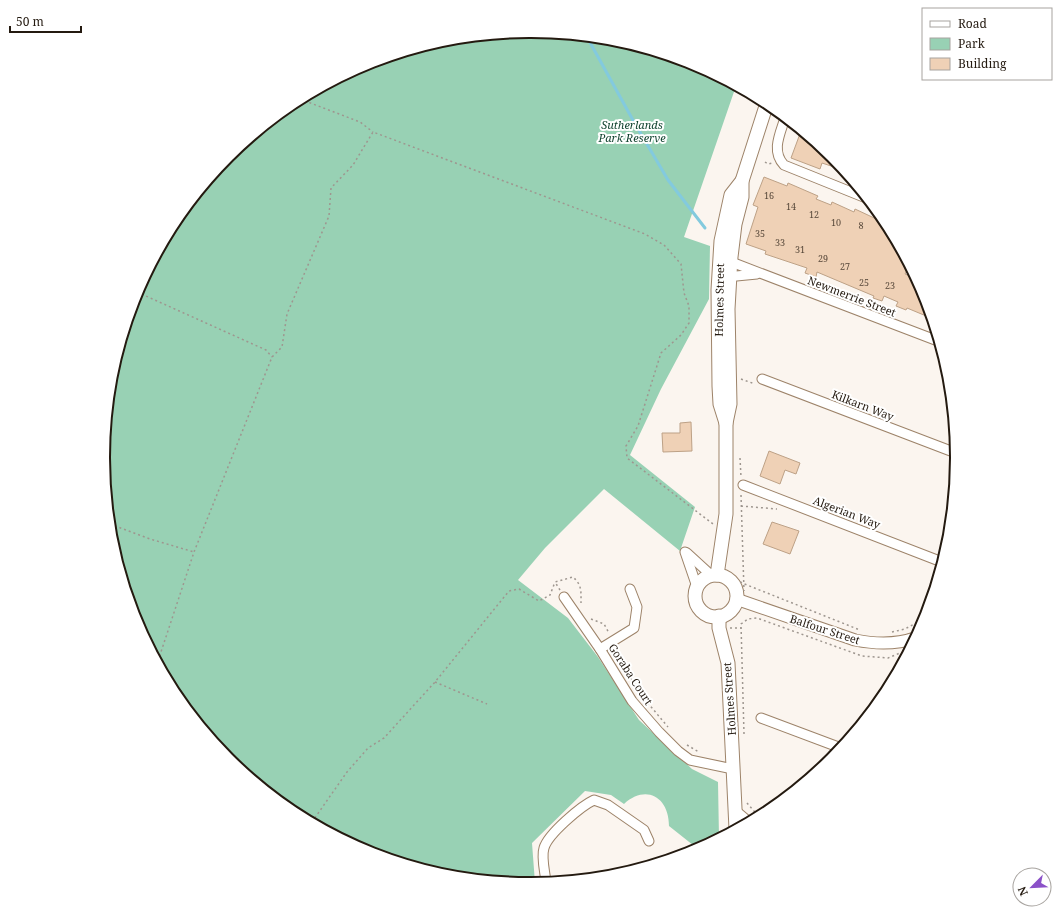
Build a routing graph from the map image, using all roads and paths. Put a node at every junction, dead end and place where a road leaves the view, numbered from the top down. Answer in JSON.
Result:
{"nodes":[{"id":1,"x":308,"y":102,"type":"edge"},
{"id":2,"x":765,"y":110,"type":"edge"},
{"id":3,"x":783,"y":124,"type":"edge"},
{"id":4,"x":373,"y":132,"type":"junction"},
{"id":5,"x":765,"y":162,"type":"dead end"},
{"id":6,"x":772,"y":162,"type":"dead end"},
{"id":7,"x":856,"y":194,"type":"edge"},
{"id":8,"x":725,"y":260,"type":"junction"},
{"id":9,"x":758,"y":274,"type":"junction"},
{"id":10,"x":724,"y":277,"type":"junction"},
{"id":11,"x":143,"y":295,"type":"edge"},
{"id":12,"x":932,"y":339,"type":"edge"},
{"id":13,"x":272,"y":357,"type":"junction"},
{"id":14,"x":762,"y":379,"type":"dead end"},
{"id":15,"x":950,"y":451,"type":"edge"},
{"id":16,"x":743,"y":485,"type":"dead end"},
{"id":17,"x":741,"y":506,"type":"dead end"},
{"id":18,"x":715,"y":525,"type":"dead end"},
{"id":19,"x":117,"y":527,"type":"edge"},
{"id":20,"x":194,"y":552,"type":"junction"},
{"id":21,"x":936,"y":560,"type":"edge"},
{"id":22,"x":714,"y":575,"type":"junction"},
{"id":23,"x":555,"y":582,"type":"junction"},
{"id":24,"x":697,"y":587,"type":"junction"},
{"id":25,"x":630,"y":589,"type":"dead end"},
{"id":26,"x":564,"y":597,"type":"joint"},
{"id":27,"x":736,"y":599,"type":"junction"},
{"id":28,"x":583,"y":610,"type":"dead end"},
{"id":29,"x":586,"y":616,"type":"dead end"},
{"id":30,"x":719,"y":616,"type":"junction"},
{"id":31,"x":748,"y":619,"type":"dead end"},
{"id":32,"x":915,"y":623,"type":"edge"},
{"id":33,"x":866,"y":631,"type":"dead end"},
{"id":34,"x":892,"y":632,"type":"dead end"},
{"id":35,"x":614,"y":640,"type":"junction"},
{"id":36,"x":907,"y":640,"type":"edge"},
{"id":37,"x":600,"y":649,"type":"junction"},
{"id":38,"x":160,"y":655,"type":"edge"},
{"id":39,"x":435,"y":682,"type":"junction"},
{"id":40,"x":487,"y":704,"type":"dead end"},
{"id":41,"x":761,"y":718,"type":"dead end"},
{"id":42,"x":671,"y":730,"type":"dead end"},
{"id":43,"x":744,"y":739,"type":"dead end"},
{"id":44,"x":687,"y":745,"type":"dead end"},
{"id":45,"x":834,"y":746,"type":"edge"},
{"id":46,"x":701,"y":753,"type":"dead end"},
{"id":47,"x":733,"y":775,"type":"junction"},
{"id":48,"x":745,"y":802,"type":"dead end"},
{"id":49,"x":736,"y":811,"type":"junction"},
{"id":50,"x":755,"y":812,"type":"edge"},
{"id":51,"x":315,"y":818,"type":"edge"},
{"id":52,"x":744,"y":818,"type":"edge"},
{"id":53,"x":736,"y":823,"type":"edge"},
{"id":54,"x":728,"y":828,"type":"edge"},
{"id":55,"x":649,"y":841,"type":"dead end"},
{"id":56,"x":546,"y":876,"type":"edge"}],
"edges":[{"from":1,"to":4,"type":"path"},
{"from":2,"to":8,"type":"main road","name":"Holmes Street"},
{"from":3,"to":7,"type":"street"},
{"from":4,"to":13,"type":"path"},
{"from":4,"to":18,"type":"path"},
{"from":5,"to":6,"type":"path"},
{"from":8,"to":9,"type":"street","name":"Newmerrie Street"},
{"from":8,"to":10,"type":"main road","name":"Holmes Street"},
{"from":9,"to":10,"type":"street","name":"Newmerrie Street"},
{"from":9,"to":12,"type":"street","name":"Newmerrie Street"},
{"from":10,"to":22,"type":"main road","name":"Holmes Street"},
{"from":11,"to":13,"type":"path"},
{"from":13,"to":20,"type":"path"},
{"from":14,"to":15,"type":"street","name":"Kilkarn Way"},
{"from":16,"to":21,"type":"street","name":"Algerian Way"},
{"from":17,"to":33,"type":"path"},
{"from":19,"to":20,"type":"path"},
{"from":20,"to":38,"type":"path"},
{"from":22,"to":24,"type":"main road"},
{"from":22,"to":24,"type":"street"},
{"from":22,"to":27,"type":"main road"},
{"from":23,"to":26,"type":"path"},
{"from":23,"to":28,"type":"path"},
{"from":23,"to":39,"type":"path"},
{"from":24,"to":30,"type":"main road"},
{"from":25,"to":35,"type":"street"},
{"from":26,"to":37,"type":"street","name":"Goraba Court"},
{"from":27,"to":30,"type":"main road"},
{"from":27,"to":36,"type":"street","name":"Balfour Street"},
{"from":29,"to":35,"type":"path"},
{"from":30,"to":47,"type":"main road","name":"Holmes Street"},
{"from":31,"to":43,"type":"path"},
{"from":32,"to":34,"type":"path"},
{"from":35,"to":37,"type":"street"},
{"from":35,"to":42,"type":"path"},
{"from":37,"to":47,"type":"street","name":"Goraba Court"},
{"from":39,"to":40,"type":"path"},
{"from":39,"to":51,"type":"path"},
{"from":41,"to":45,"type":"street"},
{"from":44,"to":46,"type":"path"},
{"from":47,"to":49,"type":"main road","name":"Holmes Street"},
{"from":47,"to":54,"type":"main road","name":"Holmes Street"},
{"from":48,"to":50,"type":"path"},
{"from":49,"to":52,"type":"street"},
{"from":49,"to":53,"type":"main road","name":"Holmes Street"},
{"from":55,"to":56,"type":"street"}]}
